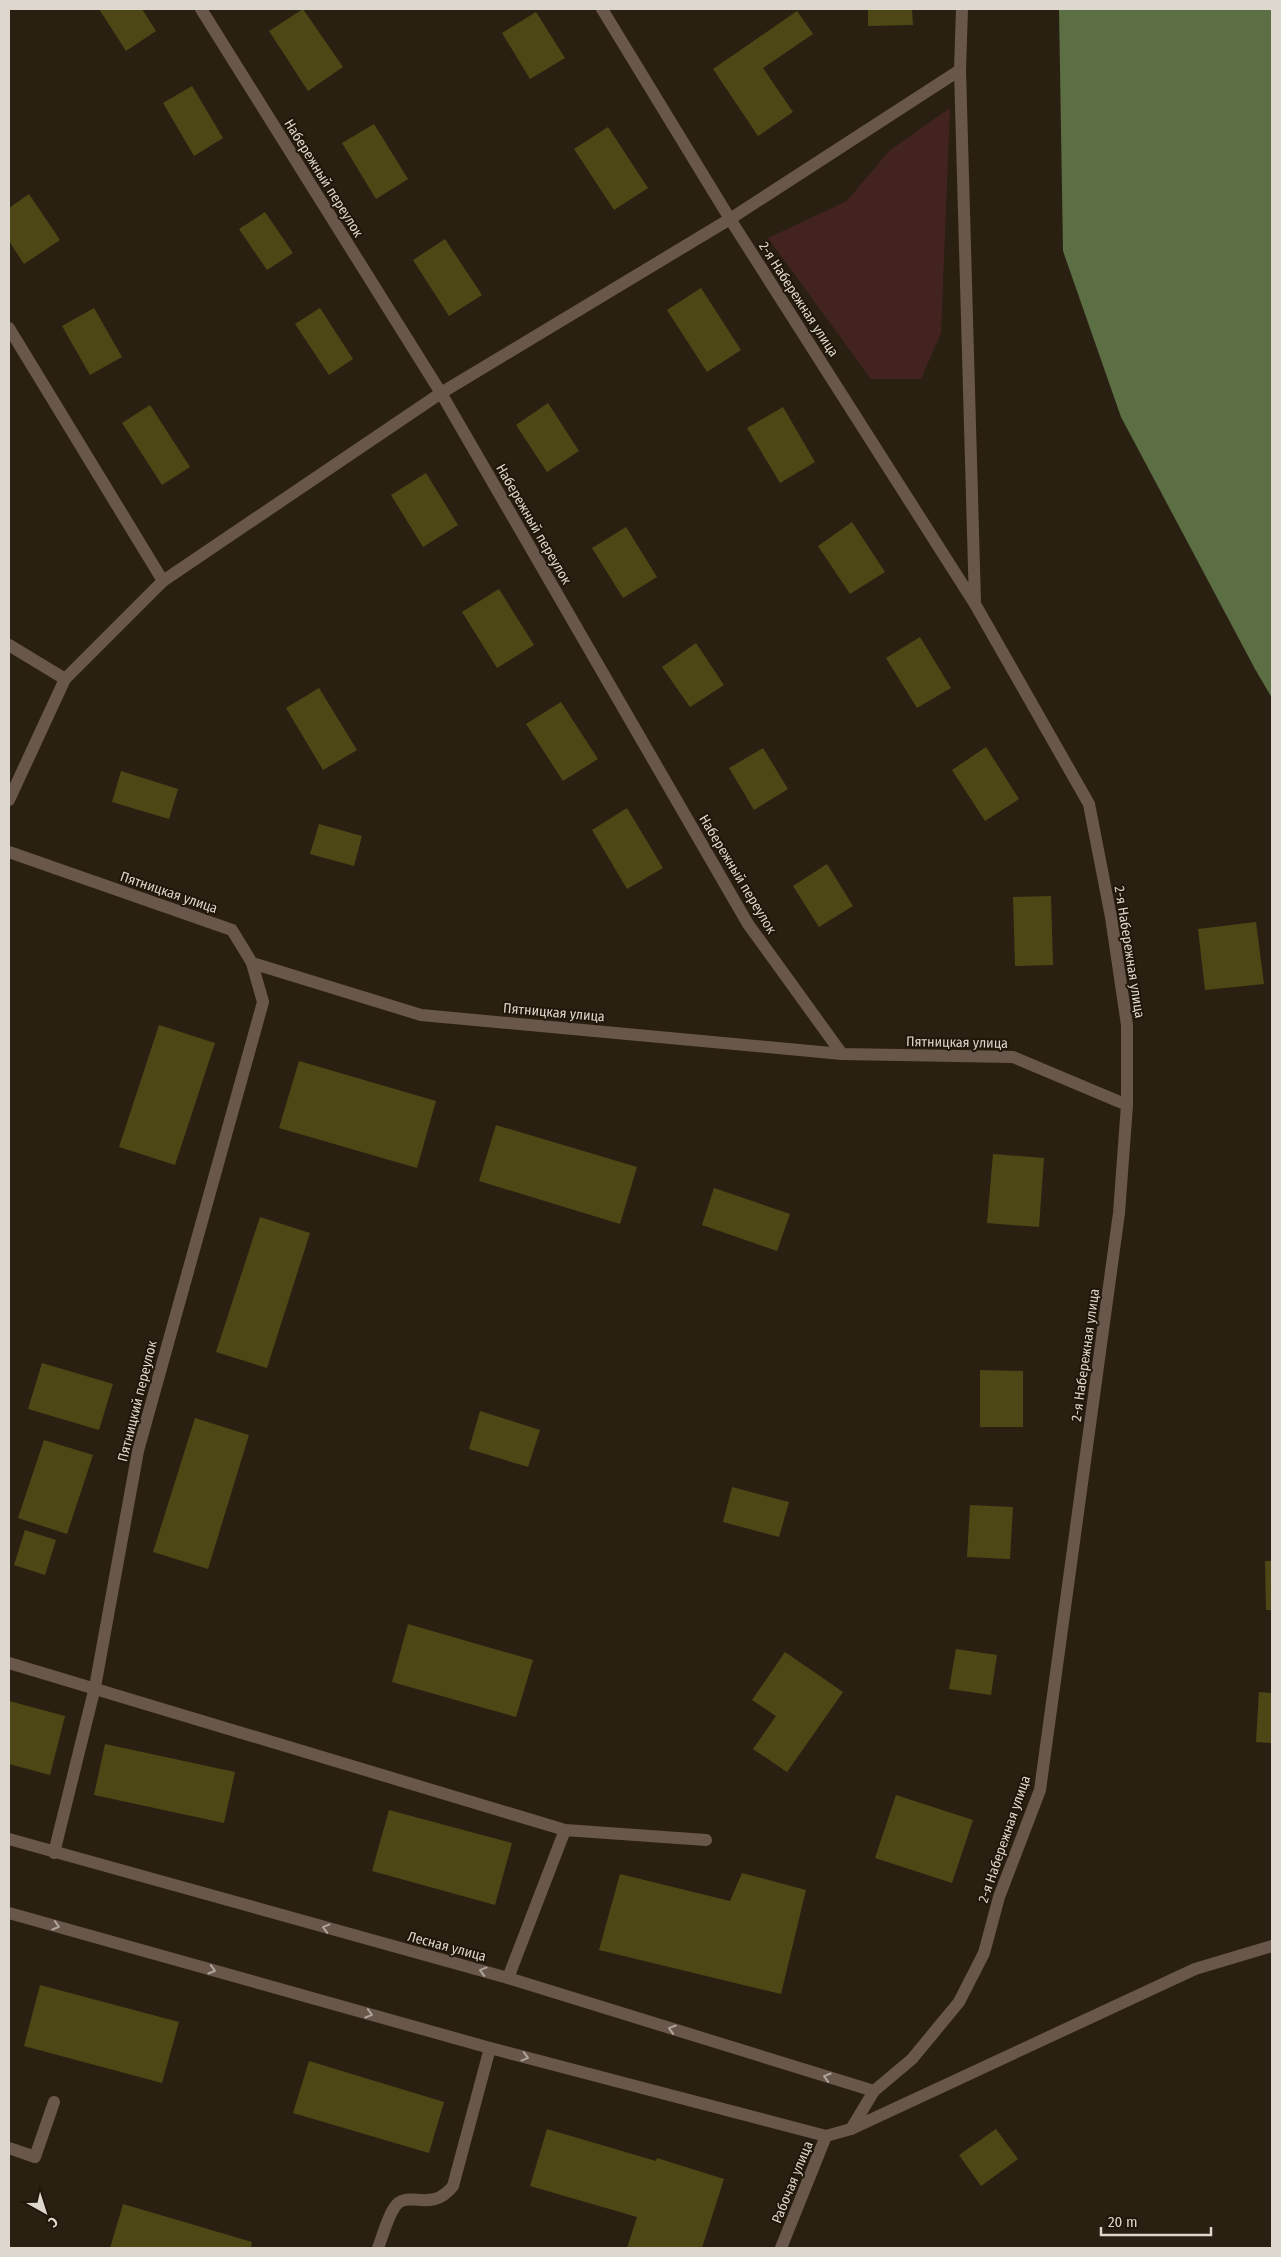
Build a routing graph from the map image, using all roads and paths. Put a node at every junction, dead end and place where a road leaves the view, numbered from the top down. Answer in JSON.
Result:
{"nodes":[{"id":1,"x":201,"y":9,"type":"edge"},
{"id":2,"x":602,"y":9,"type":"edge"},
{"id":3,"x":962,"y":9,"type":"edge"},
{"id":4,"x":960,"y":70,"type":"junction"},
{"id":5,"x":730,"y":219,"type":"junction"},
{"id":6,"x":9,"y":328,"type":"edge"},
{"id":7,"x":441,"y":393,"type":"junction"},
{"id":8,"x":163,"y":581,"type":"junction"},
{"id":9,"x":975,"y":604,"type":"junction"},
{"id":10,"x":9,"y":645,"type":"edge"},
{"id":11,"x":65,"y":679,"type":"junction"},
{"id":12,"x":9,"y":800,"type":"edge"},
{"id":13,"x":9,"y":852,"type":"edge"},
{"id":14,"x":252,"y":963,"type":"junction"},
{"id":15,"x":842,"y":1054,"type":"junction"},
{"id":16,"x":1127,"y":1105,"type":"junction"},
{"id":17,"x":9,"y":1663,"type":"edge"},
{"id":18,"x":95,"y":1687,"type":"junction"},
{"id":19,"x":565,"y":1830,"type":"junction"},
{"id":20,"x":9,"y":1839,"type":"edge"},
{"id":21,"x":706,"y":1840,"type":"dead end"},
{"id":22,"x":54,"y":1854,"type":"junction"},
{"id":23,"x":9,"y":1913,"type":"edge"},
{"id":24,"x":1272,"y":1946,"type":"edge"},
{"id":25,"x":508,"y":1978,"type":"junction"},
{"id":26,"x":490,"y":2048,"type":"junction"},
{"id":27,"x":874,"y":2091,"type":"junction"},
{"id":28,"x":54,"y":2102,"type":"dead end"},
{"id":29,"x":851,"y":2129,"type":"junction"},
{"id":30,"x":826,"y":2136,"type":"junction"},
{"id":31,"x":9,"y":2148,"type":"edge"},
{"id":32,"x":378,"y":2248,"type":"edge"},
{"id":33,"x":781,"y":2248,"type":"edge"}],
"edges":[{"from":1,"to":7,"type":"street","name":"Набережный переулок"},
{"from":2,"to":5,"type":"street","name":"2-я Набережная улица"},
{"from":3,"to":4,"type":"street","name":"2-я Набережная улица"},
{"from":4,"to":5,"type":"street"},
{"from":4,"to":9,"type":"street","name":"2-я Набережная улица"},
{"from":5,"to":7,"type":"street"},
{"from":5,"to":9,"type":"street","name":"2-я Набережная улица"},
{"from":6,"to":8,"type":"street"},
{"from":7,"to":8,"type":"street"},
{"from":7,"to":15,"type":"street","name":"Набережный переулок"},
{"from":8,"to":11,"type":"street"},
{"from":9,"to":16,"type":"street","name":"2-я Набережная улица"},
{"from":10,"to":11,"type":"street"},
{"from":11,"to":12,"type":"street"},
{"from":13,"to":14,"type":"street","name":"Пятницкая улица"},
{"from":14,"to":15,"type":"street","name":"Пятницкая улица"},
{"from":14,"to":18,"type":"street","name":"Пятницкий переулок"},
{"from":15,"to":16,"type":"street","name":"Пятницкая улица"},
{"from":16,"to":27,"type":"street","name":"2-я Набережная улица"},
{"from":17,"to":18,"type":"street"},
{"from":18,"to":19,"type":"street"},
{"from":18,"to":22,"type":"street","name":"Пятницкий переулок"},
{"from":19,"to":21,"type":"street"},
{"from":19,"to":25,"type":"street"},
{"from":20,"to":22,"type":"street","name":"Лесная улица"},
{"from":25,"to":22,"type":"street","name":"Лесная улица","one_way":true},
{"from":23,"to":26,"type":"street","one_way":true},
{"from":24,"to":29,"type":"street","name":"Рабочая улица"},
{"from":27,"to":25,"type":"street","name":"Лесная улица","one_way":true},
{"from":26,"to":30,"type":"street","one_way":true},
{"from":26,"to":32,"type":"street"},
{"from":27,"to":29,"type":"street"},
{"from":28,"to":31,"type":"street"},
{"from":29,"to":30,"type":"street","name":"Рабочая улица"},
{"from":30,"to":33,"type":"street","name":"Рабочая улица"}]}
